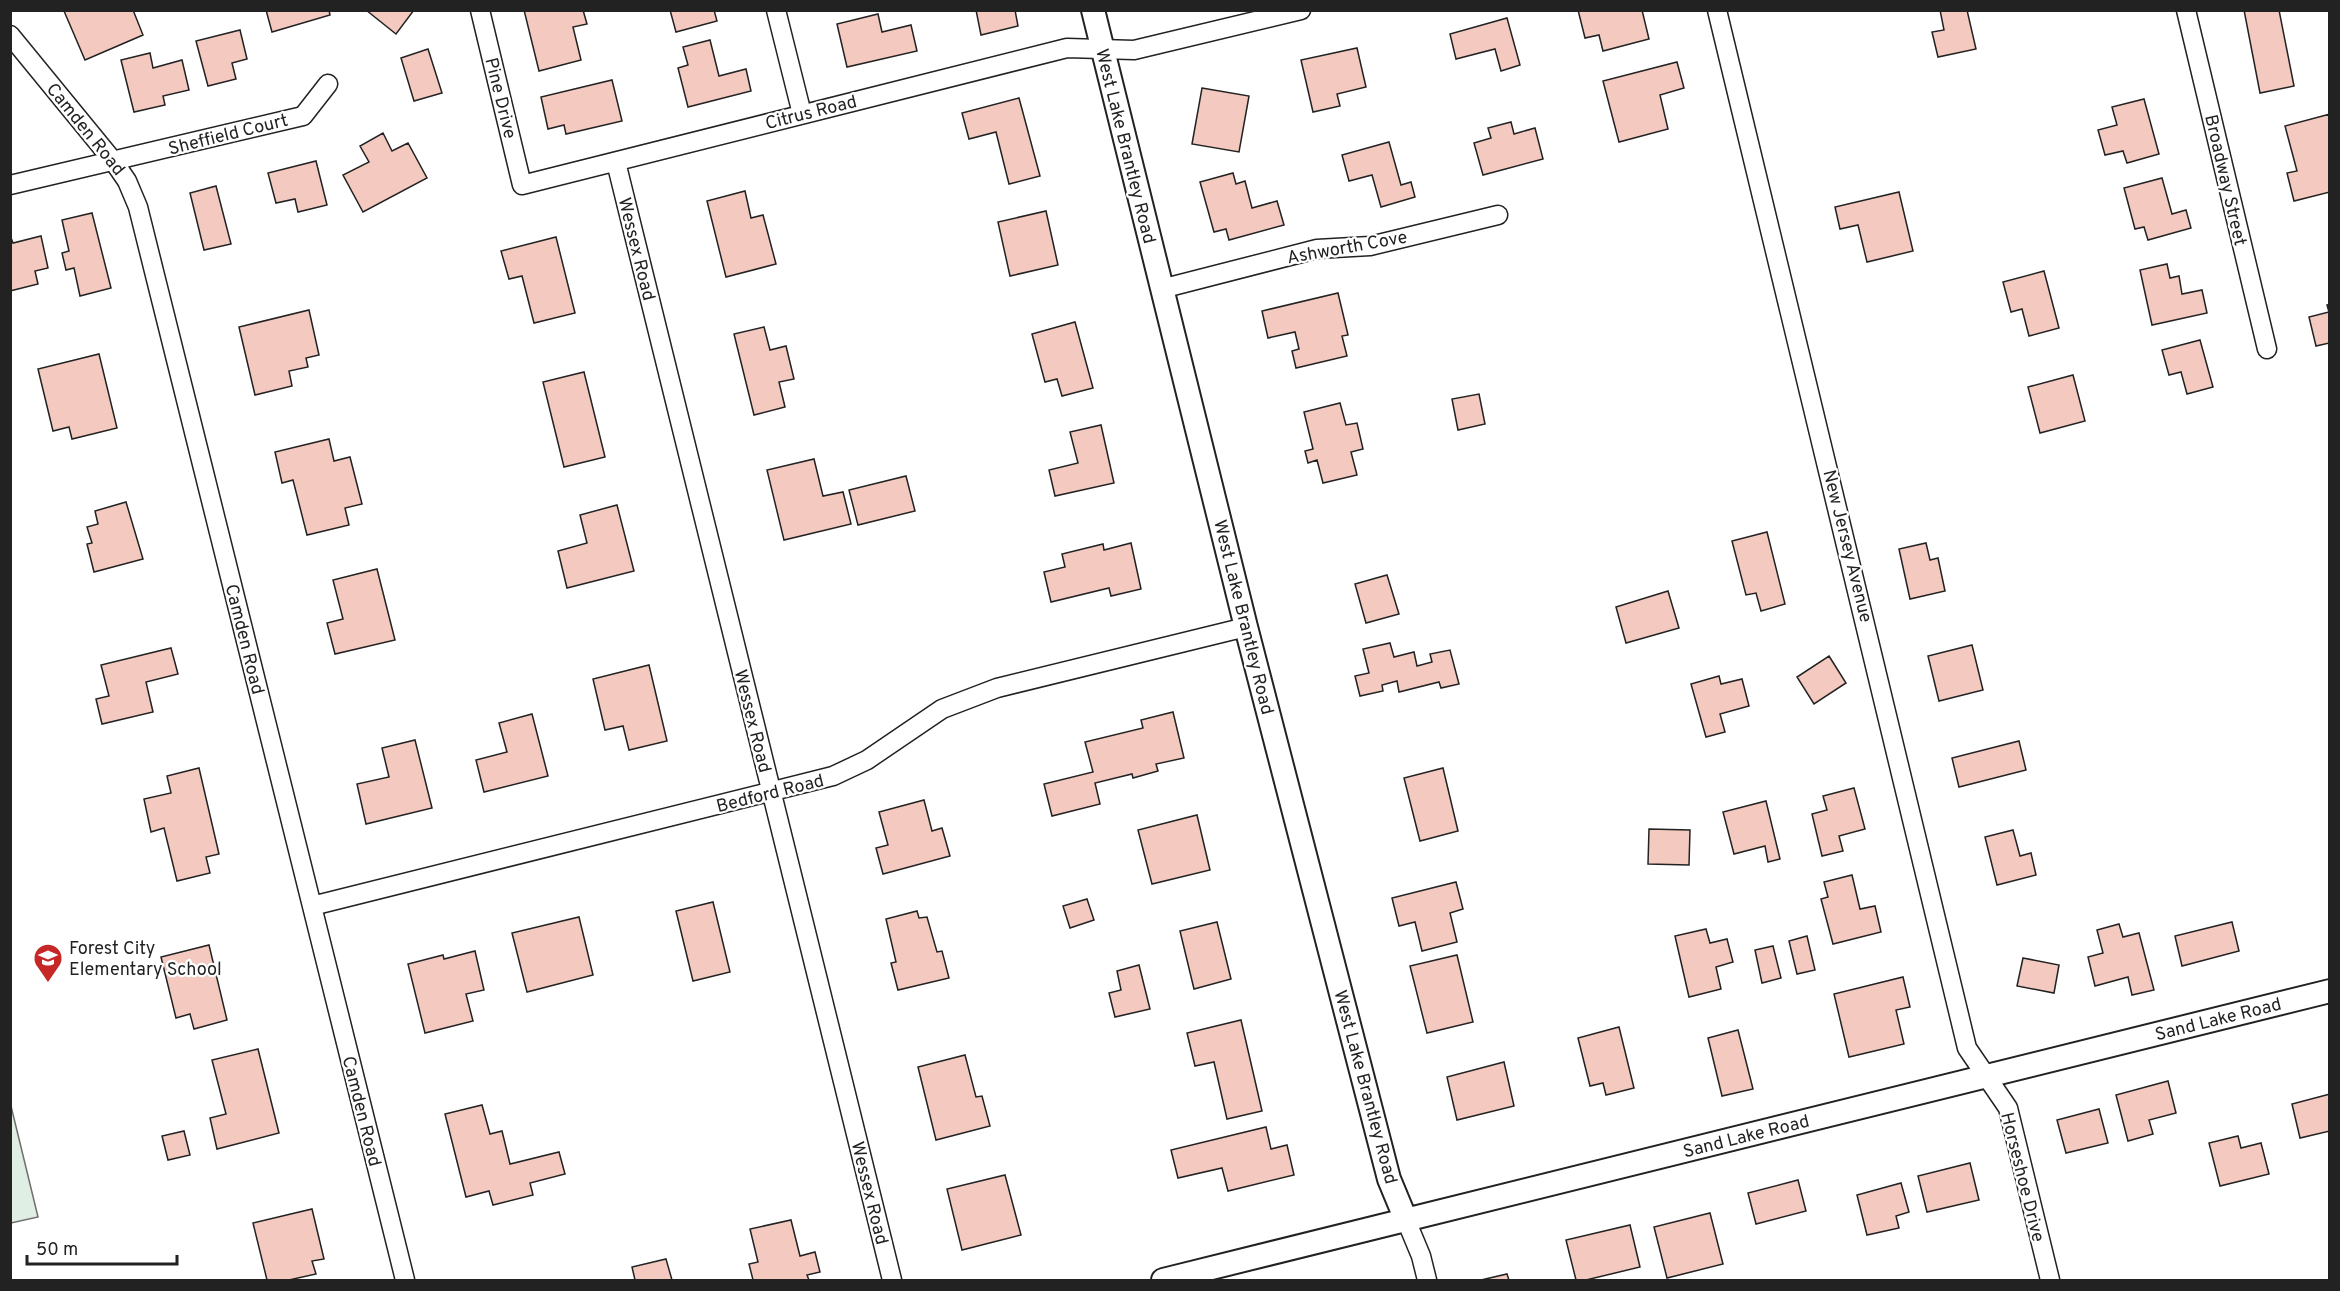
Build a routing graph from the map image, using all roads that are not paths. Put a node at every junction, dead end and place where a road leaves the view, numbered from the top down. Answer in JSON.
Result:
{"nodes":[{"id":1,"x":480,"y":10,"type":"edge"},
{"id":2,"x":776,"y":10,"type":"edge"},
{"id":3,"x":1093,"y":10,"type":"edge"},
{"id":4,"x":1301,"y":10,"type":"edge"},
{"id":5,"x":1717,"y":10,"type":"edge"},
{"id":6,"x":2186,"y":10,"type":"edge"},
{"id":7,"x":10,"y":34,"type":"edge"},
{"id":8,"x":1102,"y":49,"type":"junction"},
{"id":9,"x":327,"y":84,"type":"dead end"},
{"id":10,"x":802,"y":114,"type":"junction"},
{"id":11,"x":114,"y":162,"type":"junction"},
{"id":12,"x":616,"y":162,"type":"junction"},
{"id":13,"x":522,"y":184,"type":"joint"},
{"id":14,"x":10,"y":185,"type":"edge"},
{"id":15,"x":1498,"y":215,"type":"dead end"},
{"id":16,"x":1161,"y":289,"type":"junction"},
{"id":17,"x":2267,"y":348,"type":"dead end"},
{"id":18,"x":1246,"y":627,"type":"junction"},
{"id":19,"x":771,"y":793,"type":"junction"},
{"id":20,"x":312,"y":906,"type":"junction"},
{"id":21,"x":2330,"y":991,"type":"edge"},
{"id":22,"x":1987,"y":1077,"type":"junction"},
{"id":23,"x":1406,"y":1220,"type":"junction"},
{"id":24,"x":405,"y":1281,"type":"edge"},
{"id":25,"x":892,"y":1281,"type":"edge"},
{"id":26,"x":1163,"y":1281,"type":"edge"},
{"id":27,"x":1427,"y":1281,"type":"edge"},
{"id":28,"x":2050,"y":1281,"type":"edge"}],
"edges":[{"from":1,"to":13,"type":"street","name":"Pine Drive"},
{"from":2,"to":10,"type":"street"},
{"from":3,"to":8,"type":"street","name":"West Lake Brantley Road"},
{"from":4,"to":8,"type":"street","name":"Citrus Road"},
{"from":5,"to":22,"type":"street","name":"New Jersey Avenue"},
{"from":6,"to":17,"type":"street","name":"Broadway Street"},
{"from":7,"to":11,"type":"street","name":"Camden Road"},
{"from":8,"to":10,"type":"street","name":"Citrus Road"},
{"from":8,"to":16,"type":"street","name":"West Lake Brantley Road"},
{"from":9,"to":11,"type":"street","name":"Sheffield Court"},
{"from":10,"to":12,"type":"street","name":"Citrus Road"},
{"from":11,"to":14,"type":"street","name":"Sheffield Court"},
{"from":11,"to":20,"type":"street","name":"Camden Road"},
{"from":12,"to":13,"type":"street","name":"Citrus Road"},
{"from":12,"to":19,"type":"street","name":"Wessex Road"},
{"from":15,"to":16,"type":"street","name":"Ashworth Cove"},
{"from":16,"to":18,"type":"street","name":"West Lake Brantley Road"},
{"from":18,"to":19,"type":"street","name":"Bedford Road"},
{"from":18,"to":23,"type":"street","name":"West Lake Brantley Road"},
{"from":19,"to":20,"type":"street","name":"Bedford Road"},
{"from":19,"to":25,"type":"street","name":"Wessex Road"},
{"from":20,"to":24,"type":"street","name":"Camden Road"},
{"from":21,"to":22,"type":"street","name":"Sand Lake Road"},
{"from":22,"to":23,"type":"street","name":"Sand Lake Road"},
{"from":22,"to":28,"type":"street","name":"Horseshoe Drive"},
{"from":23,"to":26,"type":"street","name":"Sand Lake Road"},
{"from":23,"to":27,"type":"street"}]}
